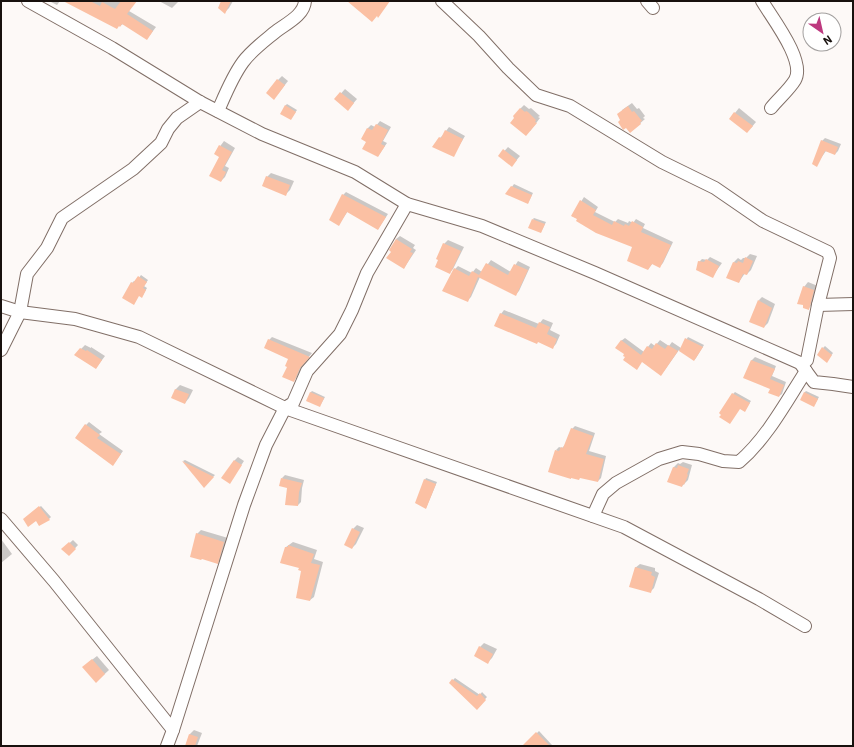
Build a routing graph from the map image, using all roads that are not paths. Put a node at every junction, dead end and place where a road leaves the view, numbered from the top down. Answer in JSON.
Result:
{"nodes":[{"id":1,"x":28,"y":1,"type":"edge"},
{"id":2,"x":305,"y":1,"type":"edge"},
{"id":3,"x":442,"y":1,"type":"edge"},
{"id":4,"x":762,"y":1,"type":"edge"},
{"id":5,"x":200,"y":102,"type":"junction"},
{"id":6,"x":771,"y":108,"type":"dead end"},
{"id":7,"x":218,"y":111,"type":"junction"},
{"id":8,"x":406,"y":204,"type":"junction"},
{"id":9,"x":853,"y":304,"type":"edge"},
{"id":10,"x":818,"y":305,"type":"junction"},
{"id":11,"x":1,"y":306,"type":"edge"},
{"id":12,"x":20,"y":312,"type":"junction"},
{"id":13,"x":1,"y":350,"type":"edge"},
{"id":14,"x":803,"y":367,"type":"junction"},
{"id":15,"x":853,"y":387,"type":"edge"},
{"id":16,"x":285,"y":408,"type":"junction"},
{"id":17,"x":593,"y":516,"type":"junction"},
{"id":18,"x":1,"y":519,"type":"edge"},
{"id":19,"x":805,"y":626,"type":"dead end"},
{"id":20,"x":173,"y":730,"type":"junction"},
{"id":21,"x":167,"y":746,"type":"edge"}],
"edges":[{"from":1,"to":5,"type":"street"},
{"from":2,"to":7,"type":"street"},
{"from":3,"to":10,"type":"street"},
{"from":4,"to":6,"type":"street"},
{"from":5,"to":7,"type":"street"},
{"from":5,"to":12,"type":"street"},
{"from":7,"to":8,"type":"street"},
{"from":8,"to":14,"type":"street"},
{"from":8,"to":16,"type":"street"},
{"from":9,"to":10,"type":"street"},
{"from":10,"to":14,"type":"street"},
{"from":11,"to":12,"type":"street"},
{"from":12,"to":13,"type":"street"},
{"from":12,"to":16,"type":"street"},
{"from":14,"to":15,"type":"street"},
{"from":14,"to":17,"type":"street"},
{"from":16,"to":17,"type":"street"},
{"from":16,"to":20,"type":"street"},
{"from":17,"to":19,"type":"street"},
{"from":18,"to":20,"type":"street"},
{"from":20,"to":21,"type":"street"}]}
